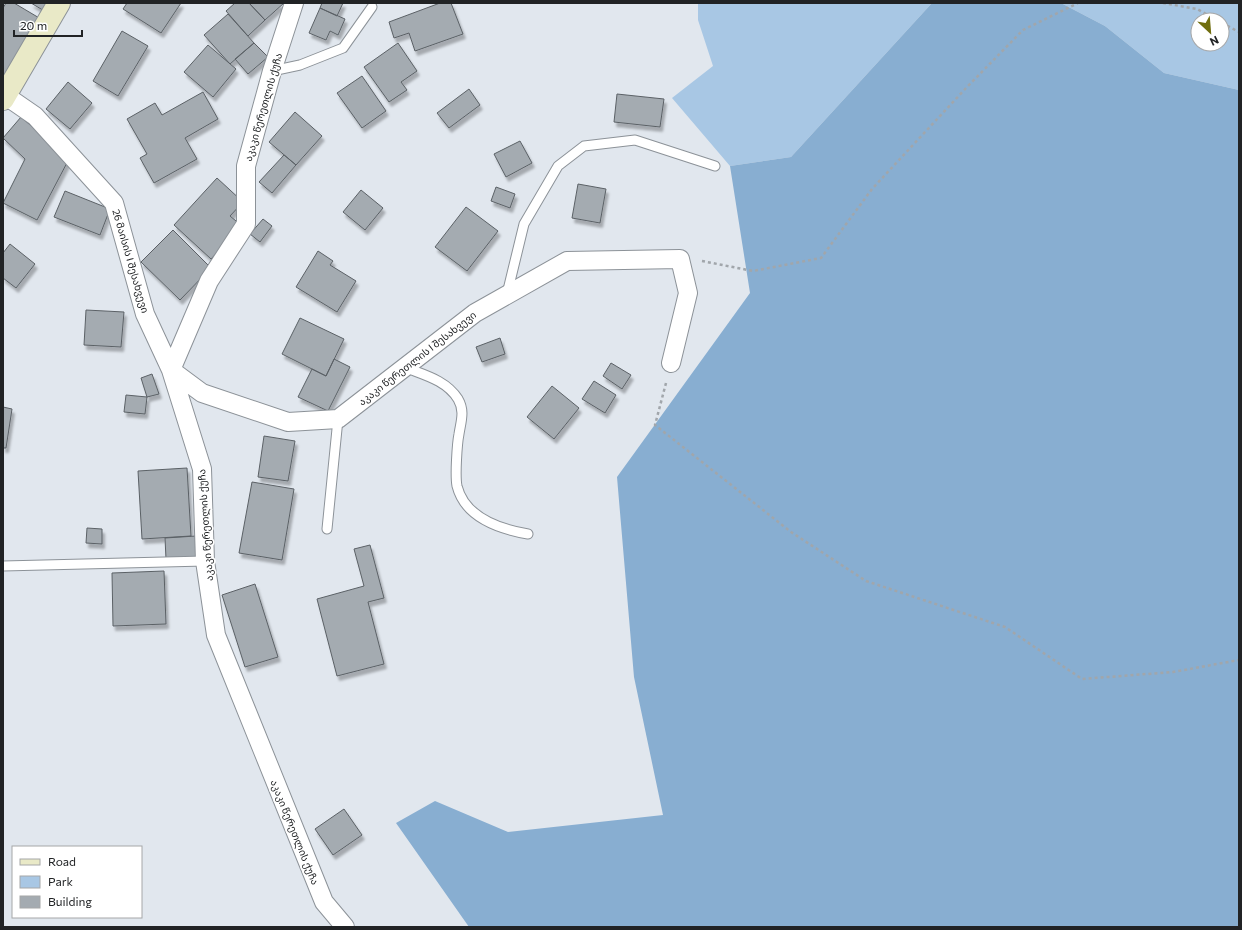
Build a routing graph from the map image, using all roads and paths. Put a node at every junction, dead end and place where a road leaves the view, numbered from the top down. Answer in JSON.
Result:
{"nodes":[{"id":1,"x":59,"y":3,"type":"edge"},
{"id":2,"x":294,"y":3,"type":"edge"},
{"id":3,"x":1078,"y":3,"type":"edge"},
{"id":4,"x":1163,"y":3,"type":"edge"},
{"id":5,"x":372,"y":6,"type":"dead end"},
{"id":6,"x":1201,"y":12,"type":"edge"},
{"id":7,"x":1230,"y":27,"type":"edge"},
{"id":8,"x":1239,"y":32,"type":"edge"},
{"id":9,"x":272,"y":71,"type":"junction"},
{"id":10,"x":4,"y":98,"type":"edge"},
{"id":11,"x":715,"y":166,"type":"dead end"},
{"id":12,"x":680,"y":259,"type":"junction"},
{"id":13,"x":506,"y":295,"type":"junction"},
{"id":14,"x":671,"y":363,"type":"joint"},
{"id":15,"x":404,"y":367,"type":"junction"},
{"id":16,"x":171,"y":370,"type":"junction"},
{"id":17,"x":338,"y":419,"type":"junction"},
{"id":18,"x":327,"y":529,"type":"dead end"},
{"id":19,"x":528,"y":534,"type":"dead end"},
{"id":20,"x":205,"y":560,"type":"junction"},
{"id":21,"x":3,"y":566,"type":"edge"},
{"id":22,"x":1239,"y":660,"type":"edge"},
{"id":23,"x":345,"y":927,"type":"edge"}],
"edges":[{"from":1,"to":10,"type":"main road"},
{"from":2,"to":9,"type":"street","name":"აკაკი წერეთლის ქუჩა"},
{"from":3,"to":12,"type":"path"},
{"from":4,"to":6,"type":"path"},
{"from":5,"to":9,"type":"lane"},
{"from":7,"to":8,"type":"path"},
{"from":9,"to":16,"type":"street","name":"აკაკი წერეთლის ქუჩა"},
{"from":10,"to":16,"type":"street","name":"26 მაისის I შესახვევი"},
{"from":11,"to":13,"type":"lane"},
{"from":12,"to":13,"type":"street","name":"აკაკი წერეთლის I შესახვევი"},
{"from":12,"to":14,"type":"street"},
{"from":13,"to":15,"type":"street","name":"აკაკი წერეთლის I შესახვევი"},
{"from":14,"to":22,"type":"path"},
{"from":15,"to":17,"type":"street","name":"აკაკი წერეთლის I შესახვევი"},
{"from":15,"to":19,"type":"lane"},
{"from":16,"to":17,"type":"street"},
{"from":16,"to":20,"type":"street","name":"აკაკი წერეთლის ქუჩა"},
{"from":17,"to":18,"type":"lane"},
{"from":20,"to":21,"type":"lane"},
{"from":20,"to":23,"type":"street","name":"აკაკი წერეთლის ქუჩა"}]}
